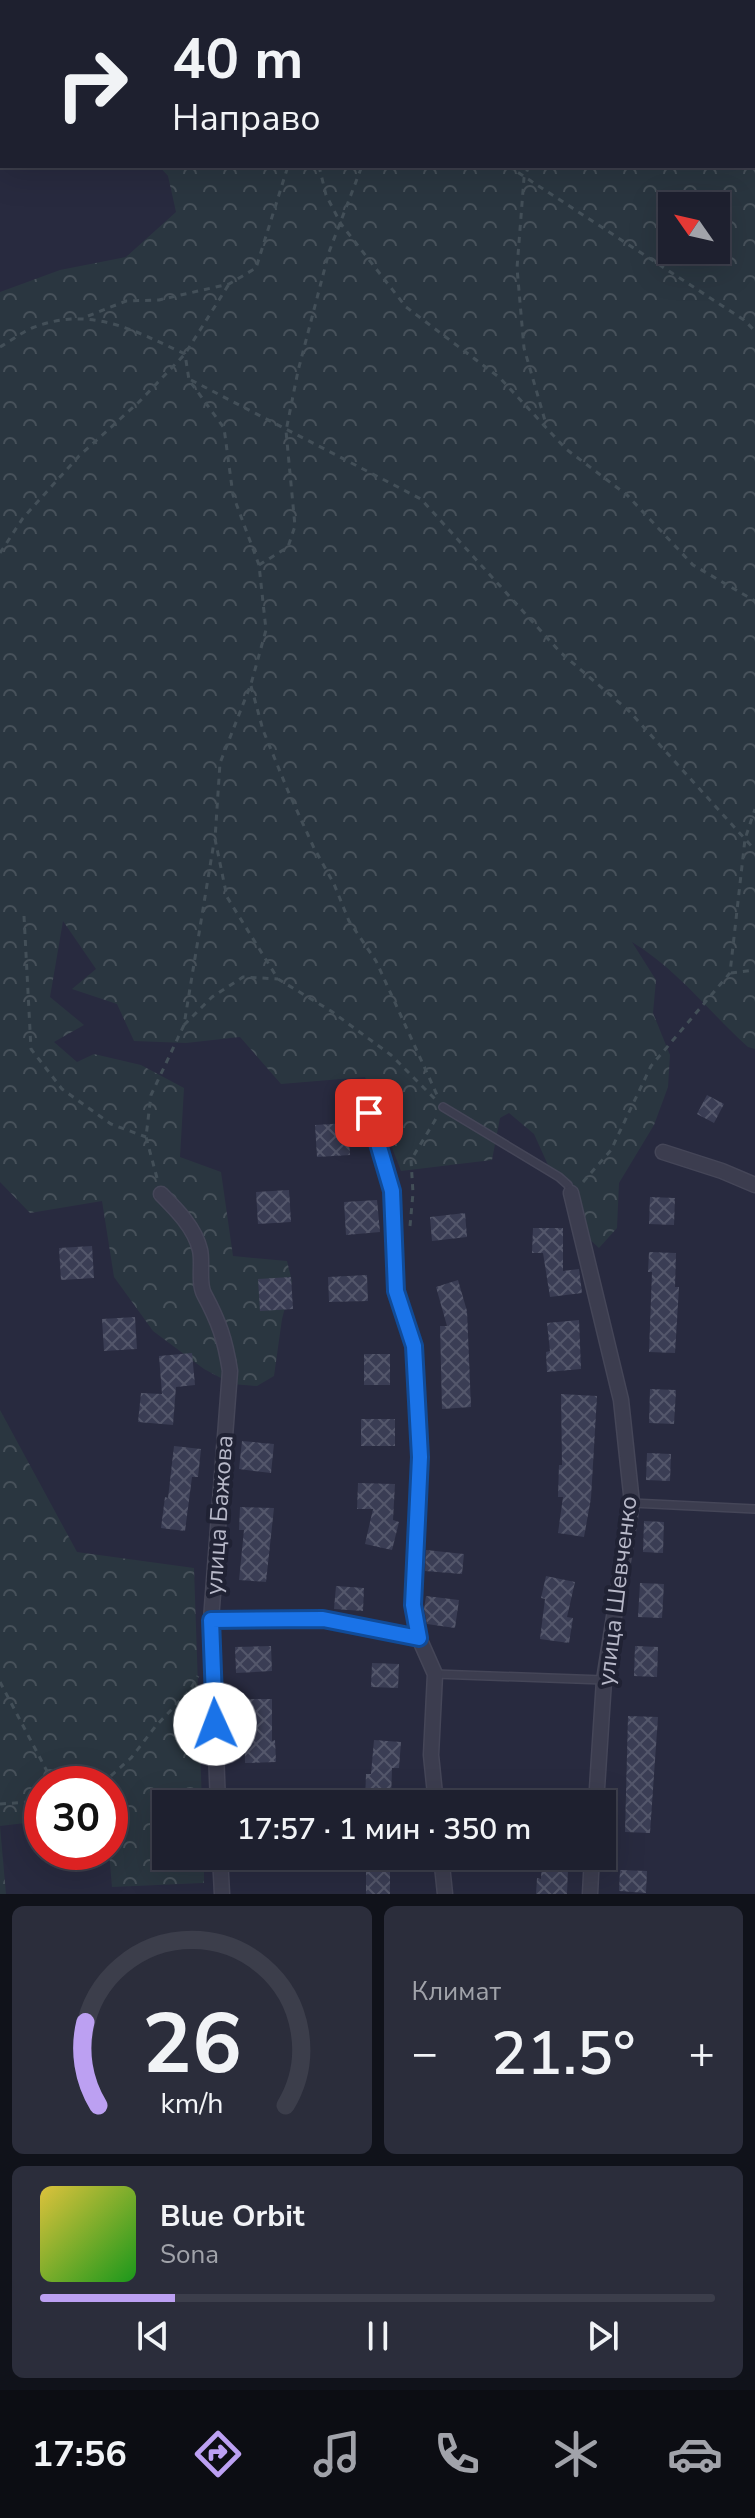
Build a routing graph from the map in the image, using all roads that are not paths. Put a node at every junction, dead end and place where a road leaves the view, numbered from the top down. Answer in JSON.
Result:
{"nodes":[{"id":1,"x":443,"y":1107,"type":"road end"},
{"id":2,"x":369,"y":1113,"type":"dead end"},
{"id":3,"x":663,"y":1152,"type":"dead end"},
{"id":4,"x":755,"y":1185,"type":"edge"},
{"id":5,"x":571,"y":1193,"type":"joint"},
{"id":6,"x":161,"y":1194,"type":"road end"},
{"id":7,"x":632,"y":1503,"type":"junction"},
{"id":8,"x":755,"y":1509,"type":"edge"},
{"id":9,"x":211,"y":1620,"type":"junction"},
{"id":10,"x":419,"y":1638,"type":"junction"},
{"id":11,"x":435,"y":1674,"type":"junction"},
{"id":12,"x":604,"y":1680,"type":"junction"},
{"id":13,"x":218,"y":1790,"type":"edge"},
{"id":14,"x":435,"y":1790,"type":"edge"},
{"id":15,"x":597,"y":1790,"type":"edge"},
{"id":16,"x":221,"y":1870,"type":"edge"},
{"id":17,"x":442,"y":1870,"type":"edge"},
{"id":18,"x":591,"y":1870,"type":"edge"},
{"id":19,"x":222,"y":1894,"type":"edge"},
{"id":20,"x":445,"y":1894,"type":"edge"},
{"id":21,"x":590,"y":1894,"type":"edge"}],
"edges":[{"from":1,"to":5,"type":"lane"},
{"from":2,"to":10,"type":"street"},
{"from":3,"to":4,"type":"street"},
{"from":5,"to":7,"type":"street","name":"улица Шевченко"},
{"from":6,"to":9,"type":"street","name":"улица Бажова"},
{"from":7,"to":8,"type":"lane"},
{"from":7,"to":12,"type":"street","name":"улица Шевченко"},
{"from":9,"to":10,"type":"lane"},
{"from":9,"to":13,"type":"street","name":"улица Бажова"},
{"from":10,"to":11,"type":"street"},
{"from":11,"to":12,"type":"lane"},
{"from":11,"to":14,"type":"street"},
{"from":12,"to":15,"type":"street","name":"улица Шевченко"},
{"from":16,"to":19,"type":"street"},
{"from":17,"to":20,"type":"street"},
{"from":18,"to":21,"type":"street"}]}
